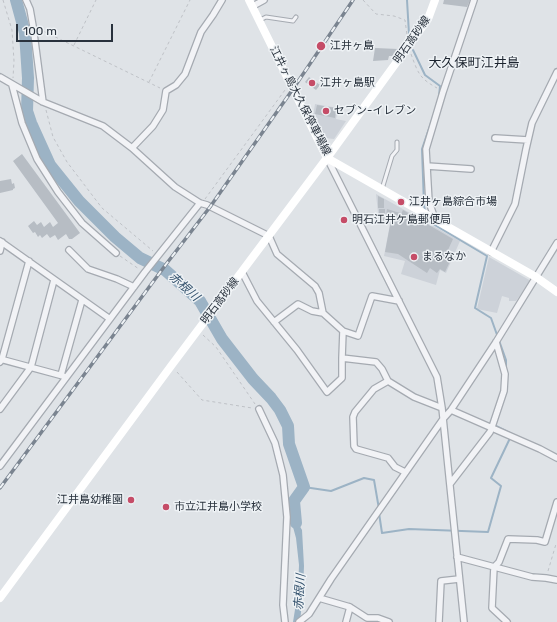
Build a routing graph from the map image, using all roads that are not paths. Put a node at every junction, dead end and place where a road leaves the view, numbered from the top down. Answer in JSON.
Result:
{"nodes":[{"id":1,"x":26,"y":0,"type":"edge"},
{"id":2,"x":222,"y":0,"type":"edge"},
{"id":3,"x":264,"y":0,"type":"edge"},
{"id":4,"x":435,"y":0,"type":"edge"},
{"id":5,"x":474,"y":0,"type":"edge"},
{"id":6,"x":251,"y":3,"type":"edge"},
{"id":7,"x":296,"y":17,"type":"dead end"},
{"id":8,"x":259,"y":20,"type":"junction"},
{"id":9,"x":557,"y":72,"type":"edge"},
{"id":10,"x":0,"y":77,"type":"edge"},
{"id":11,"x":12,"y":85,"type":"junction"},
{"id":12,"x":43,"y":102,"type":"junction"},
{"id":13,"x":495,"y":138,"type":"dead end"},
{"id":14,"x":528,"y":140,"type":"junction"},
{"id":15,"x":397,"y":142,"type":"dead end"},
{"id":16,"x":132,"y":148,"type":"junction"},
{"id":17,"x":327,"y":158,"type":"junction"},
{"id":18,"x":427,"y":166,"type":"junction"},
{"id":19,"x":471,"y":169,"type":"dead end"},
{"id":20,"x":382,"y":189,"type":"junction"},
{"id":21,"x":200,"y":203,"type":"junction"},
{"id":22,"x":435,"y":220,"type":"junction"},
{"id":23,"x":269,"y":236,"type":"junction"},
{"id":24,"x":1,"y":241,"type":"edge"},
{"id":25,"x":557,"y":243,"type":"edge"},
{"id":26,"x":69,"y":250,"type":"dead end"},
{"id":27,"x":0,"y":252,"type":"edge"},
{"id":28,"x":491,"y":252,"type":"junction"},
{"id":29,"x":116,"y":254,"type":"road end"},
{"id":30,"x":29,"y":261,"type":"junction"},
{"id":31,"x":242,"y":272,"type":"junction"},
{"id":32,"x":536,"y":277,"type":"junction"},
{"id":33,"x":54,"y":280,"type":"junction"},
{"id":34,"x":134,"y":287,"type":"junction"},
{"id":35,"x":557,"y":292,"type":"edge"},
{"id":36,"x":82,"y":300,"type":"junction"},
{"id":37,"x":399,"y":301,"type":"junction"},
{"id":38,"x":323,"y":313,"type":"junction"},
{"id":39,"x":110,"y":319,"type":"junction"},
{"id":40,"x":274,"y":322,"type":"junction"},
{"id":41,"x":343,"y":331,"type":"junction"},
{"id":42,"x":496,"y":342,"type":"junction"},
{"id":43,"x":342,"y":358,"type":"junction"},
{"id":44,"x":1,"y":360,"type":"edge"},
{"id":45,"x":31,"y":367,"type":"junction"},
{"id":46,"x":64,"y":376,"type":"junction"},
{"id":47,"x":388,"y":381,"type":"junction"},
{"id":48,"x":442,"y":408,"type":"junction"},
{"id":49,"x":0,"y":409,"type":"edge"},
{"id":50,"x":259,"y":409,"type":"road end"},
{"id":51,"x":450,"y":410,"type":"junction"},
{"id":52,"x":443,"y":419,"type":"junction"},
{"id":53,"x":492,"y":428,"type":"junction"},
{"id":54,"x":557,"y":458,"type":"edge"},
{"id":55,"x":0,"y":466,"type":"edge"},
{"id":56,"x":405,"y":472,"type":"junction"},
{"id":57,"x":450,"y":484,"type":"junction"},
{"id":58,"x":557,"y":502,"type":"edge"},
{"id":59,"x":457,"y":557,"type":"junction"},
{"id":60,"x":494,"y":567,"type":"junction"},
{"id":61,"x":459,"y":579,"type":"junction"},
{"id":62,"x":557,"y":580,"type":"edge"},
{"id":63,"x":0,"y":598,"type":"edge"},
{"id":64,"x":319,"y":598,"type":"junction"},
{"id":65,"x":350,"y":607,"type":"junction"},
{"id":66,"x":367,"y":620,"type":"edge"},
{"id":67,"x":285,"y":622,"type":"edge"},
{"id":68,"x":299,"y":622,"type":"edge"},
{"id":69,"x":346,"y":622,"type":"edge"},
{"id":70,"x":389,"y":622,"type":"edge"},
{"id":71,"x":439,"y":622,"type":"edge"},
{"id":72,"x":464,"y":622,"type":"edge"},
{"id":73,"x":507,"y":622,"type":"edge"}],
"edges":[{"from":1,"to":12,"type":"street"},
{"from":2,"to":16,"type":"street"},
{"from":3,"to":6,"type":"street"},
{"from":4,"to":17,"type":"main road","name":"明石高砂線"},
{"from":5,"to":18,"type":"street"},
{"from":6,"to":8,"type":"main road","name":"江井ヶ島大久保停車場線"},
{"from":7,"to":8,"type":"lane"},
{"from":8,"to":17,"type":"main road","name":"江井ヶ島大久保停車場線"},
{"from":9,"to":14,"type":"street"},
{"from":10,"to":11,"type":"street"},
{"from":11,"to":12,"type":"street"},
{"from":11,"to":29,"type":"street"},
{"from":12,"to":16,"type":"street"},
{"from":13,"to":14,"type":"street"},
{"from":14,"to":28,"type":"street"},
{"from":15,"to":20,"type":"lane"},
{"from":16,"to":21,"type":"street"},
{"from":17,"to":20,"type":"main road","name":"江井ヶ島大久保停車場線"},
{"from":17,"to":23,"type":"main road","name":"明石高砂線"},
{"from":17,"to":37,"type":"street"},
{"from":18,"to":19,"type":"street"},
{"from":18,"to":22,"type":"street"},
{"from":20,"to":22,"type":"main road","name":"江井ヶ島大久保停車場線"},
{"from":21,"to":23,"type":"street"},
{"from":21,"to":34,"type":"street"},
{"from":22,"to":28,"type":"main road","name":"江井ヶ島大久保停車場線"},
{"from":23,"to":31,"type":"main road","name":"明石高砂線"},
{"from":23,"to":38,"type":"street"},
{"from":24,"to":27,"type":"street"},
{"from":24,"to":30,"type":"street"},
{"from":25,"to":32,"type":"street"},
{"from":26,"to":34,"type":"street"},
{"from":28,"to":32,"type":"main road","name":"江井ヶ島大久保停車場線"},
{"from":30,"to":33,"type":"street"},
{"from":30,"to":44,"type":"street"},
{"from":31,"to":40,"type":"street"},
{"from":31,"to":63,"type":"main road","name":"明石高砂線"},
{"from":32,"to":35,"type":"main road","name":"江井ヶ島大久保停車場線"},
{"from":32,"to":42,"type":"street"},
{"from":33,"to":36,"type":"street"},
{"from":33,"to":45,"type":"street"},
{"from":34,"to":39,"type":"street"},
{"from":36,"to":39,"type":"street"},
{"from":36,"to":46,"type":"street"},
{"from":37,"to":41,"type":"street"},
{"from":37,"to":48,"type":"street"},
{"from":38,"to":40,"type":"street"},
{"from":38,"to":41,"type":"street"},
{"from":39,"to":46,"type":"street"},
{"from":40,"to":43,"type":"street"},
{"from":41,"to":43,"type":"street"},
{"from":42,"to":51,"type":"street"},
{"from":42,"to":53,"type":"street"},
{"from":43,"to":47,"type":"street"},
{"from":44,"to":45,"type":"street"},
{"from":45,"to":46,"type":"street"},
{"from":45,"to":49,"type":"street"},
{"from":46,"to":55,"type":"street"},
{"from":47,"to":48,"type":"street"},
{"from":47,"to":56,"type":"street"},
{"from":48,"to":52,"type":"street"},
{"from":50,"to":67,"type":"street"},
{"from":51,"to":52,"type":"street"},
{"from":51,"to":53,"type":"street"},
{"from":52,"to":56,"type":"street"},
{"from":52,"to":57,"type":"street"},
{"from":53,"to":54,"type":"street"},
{"from":53,"to":57,"type":"street"},
{"from":56,"to":64,"type":"street"},
{"from":57,"to":59,"type":"street"},
{"from":58,"to":60,"type":"street"},
{"from":59,"to":60,"type":"street"},
{"from":59,"to":61,"type":"street"},
{"from":60,"to":62,"type":"street"},
{"from":60,"to":73,"type":"street"},
{"from":61,"to":71,"type":"street"},
{"from":61,"to":72,"type":"street"},
{"from":64,"to":65,"type":"street"},
{"from":64,"to":68,"type":"street"},
{"from":65,"to":66,"type":"street"},
{"from":65,"to":69,"type":"street"},
{"from":66,"to":70,"type":"street"}]}
